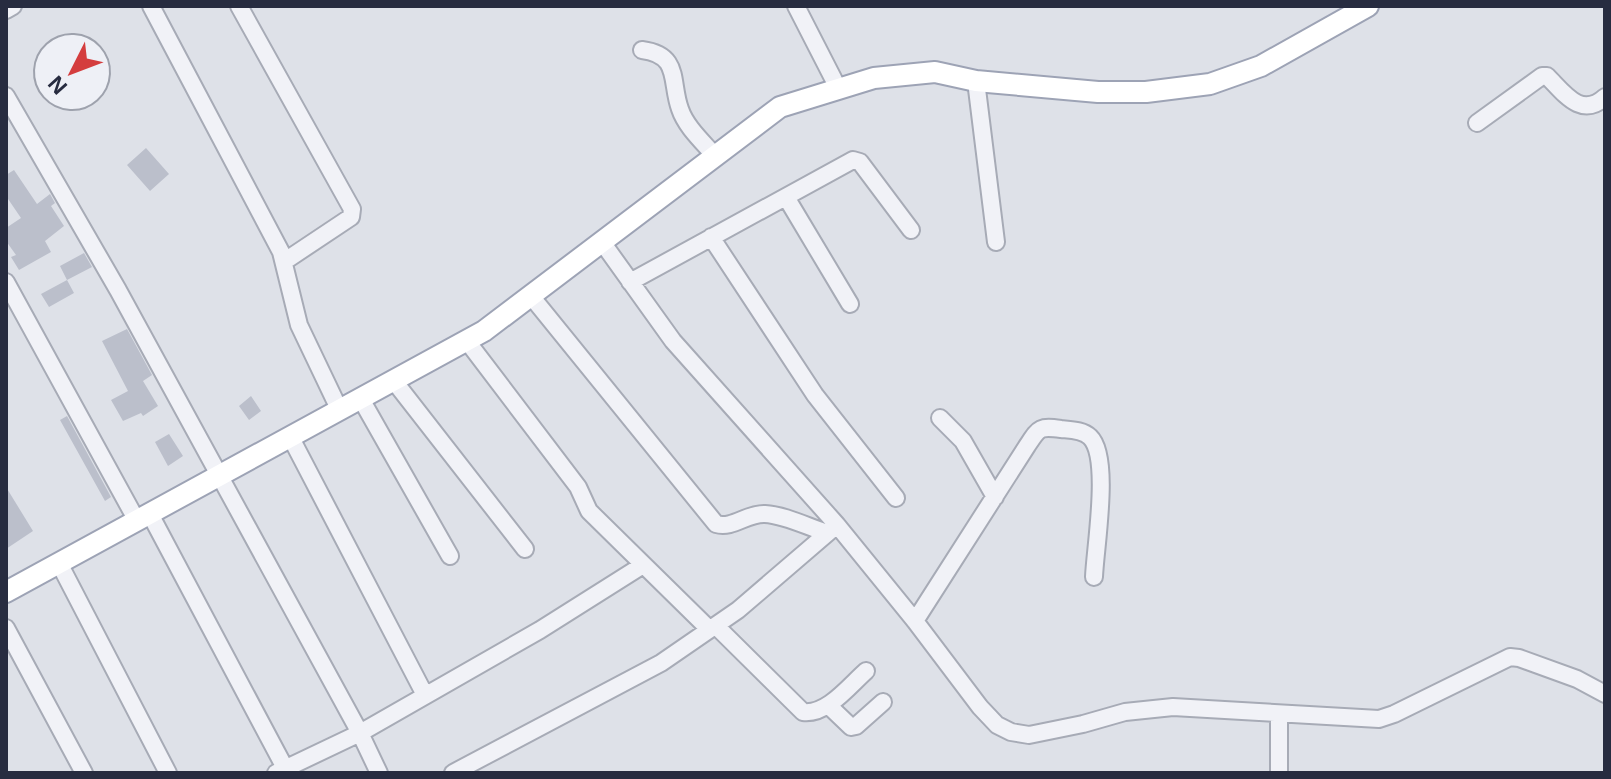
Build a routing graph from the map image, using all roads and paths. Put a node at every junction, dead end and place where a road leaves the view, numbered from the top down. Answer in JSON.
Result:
{"nodes":[{"id":1,"x":13,"y":6,"type":"edge"},
{"id":2,"x":151,"y":6,"type":"edge"},
{"id":3,"x":239,"y":6,"type":"edge"},
{"id":4,"x":796,"y":6,"type":"edge"},
{"id":5,"x":1368,"y":6,"type":"edge"},
{"id":6,"x":6,"y":10,"type":"edge"},
{"id":7,"x":642,"y":50,"type":"dead end"},
{"id":8,"x":976,"y":81,"type":"junction"},
{"id":9,"x":838,"y":88,"type":"junction"},
{"id":10,"x":6,"y":96,"type":"edge"},
{"id":11,"x":1605,"y":97,"type":"edge"},
{"id":12,"x":21,"y":120,"type":"junction"},
{"id":13,"x":1477,"y":123,"type":"dead end"},
{"id":14,"x":6,"y":130,"type":"edge"},
{"id":15,"x":715,"y":156,"type":"junction"},
{"id":16,"x":786,"y":197,"type":"junction"},
{"id":17,"x":911,"y":230,"type":"dead end"},
{"id":18,"x":711,"y":237,"type":"junction"},
{"id":19,"x":602,"y":242,"type":"junction"},
{"id":20,"x":996,"y":242,"type":"dead end"},
{"id":21,"x":285,"y":261,"type":"junction"},
{"id":22,"x":6,"y":282,"type":"edge"},
{"id":23,"x":630,"y":282,"type":"junction"},
{"id":24,"x":531,"y":296,"type":"junction"},
{"id":25,"x":850,"y":304,"type":"dead end"},
{"id":26,"x":467,"y":341,"type":"junction"},
{"id":27,"x":394,"y":381,"type":"junction"},
{"id":28,"x":361,"y":399,"type":"junction"},
{"id":29,"x":340,"y":411,"type":"junction"},
{"id":30,"x":940,"y":418,"type":"dead end"},
{"id":31,"x":291,"y":438,"type":"junction"},
{"id":32,"x":219,"y":478,"type":"junction"},
{"id":33,"x":995,"y":497,"type":"junction"},
{"id":34,"x":896,"y":498,"type":"dead end"},
{"id":35,"x":143,"y":518,"type":"junction"},
{"id":36,"x":832,"y":529,"type":"junction"},
{"id":37,"x":525,"y":549,"type":"dead end"},
{"id":38,"x":450,"y":556,"type":"dead end"},
{"id":39,"x":59,"y":563,"type":"junction"},
{"id":40,"x":643,"y":565,"type":"junction"},
{"id":41,"x":1094,"y":577,"type":"dead end"},
{"id":42,"x":8,"y":586,"type":"edge"},
{"id":43,"x":915,"y":621,"type":"junction"},
{"id":44,"x":6,"y":628,"type":"edge"},
{"id":45,"x":712,"y":628,"type":"junction"},
{"id":46,"x":866,"y":671,"type":"dead end"},
{"id":47,"x":1605,"y":694,"type":"edge"},
{"id":48,"x":425,"y":695,"type":"junction"},
{"id":49,"x":883,"y":702,"type":"dead end"},
{"id":50,"x":828,"y":705,"type":"junction"},
{"id":51,"x":1279,"y":715,"type":"junction"},
{"id":52,"x":360,"y":733,"type":"junction"},
{"id":53,"x":280,"y":771,"type":"edge"},
{"id":54,"x":84,"y":773,"type":"edge"},
{"id":55,"x":168,"y":773,"type":"edge"},
{"id":56,"x":379,"y":773,"type":"edge"},
{"id":57,"x":453,"y":773,"type":"edge"},
{"id":58,"x":1279,"y":773,"type":"edge"}],
"edges":[{"from":1,"to":6,"type":"street"},
{"from":2,"to":21,"type":"street"},
{"from":3,"to":21,"type":"street"},
{"from":4,"to":9,"type":"street"},
{"from":5,"to":8,"type":"main road"},
{"from":7,"to":15,"type":"street"},
{"from":8,"to":9,"type":"main road"},
{"from":8,"to":20,"type":"street"},
{"from":9,"to":15,"type":"main road"},
{"from":10,"to":12,"type":"street"},
{"from":11,"to":13,"type":"street"},
{"from":12,"to":14,"type":"street"},
{"from":12,"to":32,"type":"street"},
{"from":15,"to":19,"type":"main road"},
{"from":16,"to":17,"type":"street"},
{"from":16,"to":18,"type":"street"},
{"from":16,"to":25,"type":"street"},
{"from":18,"to":23,"type":"street"},
{"from":18,"to":34,"type":"street"},
{"from":19,"to":23,"type":"street"},
{"from":19,"to":24,"type":"main road"},
{"from":21,"to":29,"type":"street"},
{"from":22,"to":35,"type":"street"},
{"from":23,"to":36,"type":"street"},
{"from":24,"to":26,"type":"main road"},
{"from":24,"to":36,"type":"street"},
{"from":26,"to":27,"type":"main road"},
{"from":26,"to":40,"type":"street"},
{"from":27,"to":28,"type":"main road"},
{"from":27,"to":37,"type":"street"},
{"from":28,"to":29,"type":"main road"},
{"from":28,"to":38,"type":"street"},
{"from":29,"to":31,"type":"main road"},
{"from":30,"to":33,"type":"street"},
{"from":31,"to":32,"type":"main road"},
{"from":31,"to":48,"type":"street"},
{"from":32,"to":35,"type":"main road"},
{"from":32,"to":52,"type":"street"},
{"from":33,"to":41,"type":"street"},
{"from":33,"to":43,"type":"street"},
{"from":35,"to":39,"type":"main road"},
{"from":35,"to":53,"type":"street"},
{"from":36,"to":43,"type":"street"},
{"from":36,"to":45,"type":"street"},
{"from":39,"to":42,"type":"main road"},
{"from":39,"to":55,"type":"street"},
{"from":40,"to":45,"type":"street"},
{"from":40,"to":48,"type":"street"},
{"from":43,"to":51,"type":"street"},
{"from":44,"to":54,"type":"street"},
{"from":45,"to":50,"type":"street"},
{"from":45,"to":57,"type":"street"},
{"from":46,"to":50,"type":"street"},
{"from":47,"to":51,"type":"street"},
{"from":48,"to":52,"type":"street"},
{"from":49,"to":50,"type":"street"},
{"from":51,"to":58,"type":"street"},
{"from":52,"to":53,"type":"street"},
{"from":52,"to":56,"type":"street"}]}
